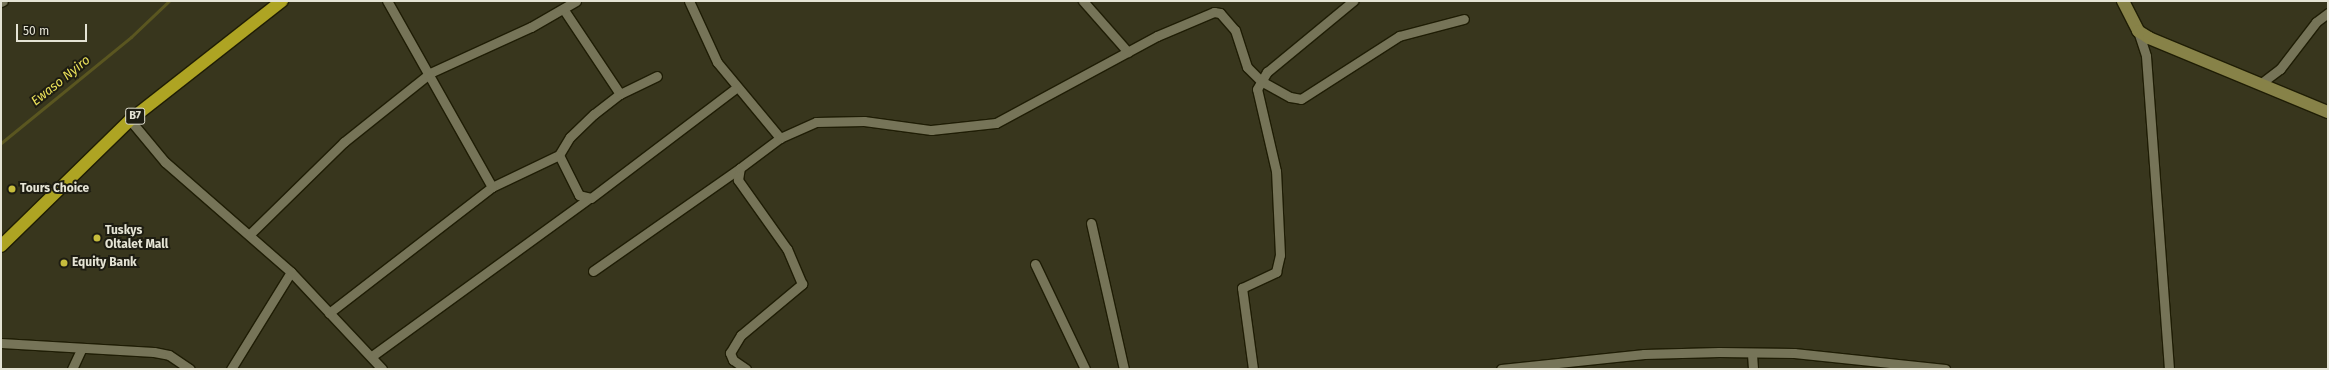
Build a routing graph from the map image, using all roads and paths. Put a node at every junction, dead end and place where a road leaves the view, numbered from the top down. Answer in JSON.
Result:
{"nodes":[{"id":1,"x":282,"y":1,"type":"edge"},
{"id":2,"x":387,"y":1,"type":"edge"},
{"id":3,"x":576,"y":1,"type":"edge"},
{"id":4,"x":689,"y":1,"type":"edge"},
{"id":5,"x":1083,"y":1,"type":"edge"},
{"id":6,"x":1353,"y":1,"type":"edge"},
{"id":7,"x":2123,"y":1,"type":"edge"},
{"id":8,"x":564,"y":10,"type":"junction"},
{"id":9,"x":2328,"y":13,"type":"edge"},
{"id":10,"x":1464,"y":19,"type":"dead end"},
{"id":11,"x":2138,"y":31,"type":"junction"},
{"id":12,"x":1128,"y":52,"type":"junction"},
{"id":13,"x":430,"y":73,"type":"junction"},
{"id":14,"x":657,"y":76,"type":"dead end"},
{"id":15,"x":1262,"y":81,"type":"junction"},
{"id":16,"x":2260,"y":84,"type":"junction"},
{"id":17,"x":736,"y":88,"type":"junction"},
{"id":18,"x":620,"y":94,"type":"junction"},
{"id":19,"x":2328,"y":112,"type":"edge"},
{"id":20,"x":130,"y":120,"type":"junction"},
{"id":21,"x":780,"y":138,"type":"junction"},
{"id":22,"x":559,"y":155,"type":"junction"},
{"id":23,"x":740,"y":168,"type":"junction"},
{"id":24,"x":492,"y":187,"type":"junction"},
{"id":25,"x":587,"y":200,"type":"junction"},
{"id":26,"x":1091,"y":223,"type":"dead end"},
{"id":27,"x":250,"y":234,"type":"junction"},
{"id":28,"x":1,"y":246,"type":"edge"},
{"id":29,"x":1035,"y":264,"type":"dead end"},
{"id":30,"x":593,"y":271,"type":"dead end"},
{"id":31,"x":291,"y":272,"type":"junction"},
{"id":32,"x":329,"y":313,"type":"junction"},
{"id":33,"x":1,"y":343,"type":"edge"},
{"id":34,"x":82,"y":348,"type":"junction"},
{"id":35,"x":1752,"y":354,"type":"junction"},
{"id":36,"x":372,"y":356,"type":"junction"},
{"id":37,"x":72,"y":369,"type":"edge"},
{"id":38,"x":190,"y":369,"type":"edge"},
{"id":39,"x":231,"y":369,"type":"edge"},
{"id":40,"x":382,"y":369,"type":"edge"},
{"id":41,"x":746,"y":369,"type":"edge"},
{"id":42,"x":1085,"y":369,"type":"edge"},
{"id":43,"x":1124,"y":369,"type":"edge"},
{"id":44,"x":1253,"y":369,"type":"edge"},
{"id":45,"x":1501,"y":369,"type":"edge"},
{"id":46,"x":1753,"y":369,"type":"edge"},
{"id":47,"x":1945,"y":369,"type":"edge"},
{"id":48,"x":2169,"y":369,"type":"edge"}],
"edges":[{"from":1,"to":20,"type":"highway","number":"B7"},
{"from":2,"to":13,"type":"street"},
{"from":3,"to":8,"type":"street"},
{"from":4,"to":17,"type":"street"},
{"from":5,"to":12,"type":"street"},
{"from":6,"to":15,"type":"street"},
{"from":7,"to":11,"type":"main road"},
{"from":8,"to":13,"type":"street"},
{"from":8,"to":18,"type":"street"},
{"from":9,"to":16,"type":"street"},
{"from":10,"to":15,"type":"street"},
{"from":11,"to":16,"type":"main road"},
{"from":11,"to":48,"type":"street"},
{"from":12,"to":15,"type":"street"},
{"from":12,"to":21,"type":"street"},
{"from":13,"to":24,"type":"street"},
{"from":13,"to":27,"type":"street"},
{"from":14,"to":18,"type":"street"},
{"from":15,"to":44,"type":"street"},
{"from":16,"to":19,"type":"main road"},
{"from":17,"to":21,"type":"street"},
{"from":17,"to":25,"type":"street"},
{"from":18,"to":22,"type":"street"},
{"from":20,"to":27,"type":"street"},
{"from":20,"to":28,"type":"highway","number":"B7"},
{"from":21,"to":23,"type":"street"},
{"from":22,"to":24,"type":"street"},
{"from":22,"to":25,"type":"street"},
{"from":23,"to":30,"type":"street"},
{"from":23,"to":41,"type":"street"},
{"from":24,"to":32,"type":"street"},
{"from":25,"to":36,"type":"street"},
{"from":26,"to":43,"type":"street"},
{"from":27,"to":31,"type":"street"},
{"from":29,"to":42,"type":"street"},
{"from":31,"to":32,"type":"street"},
{"from":31,"to":39,"type":"street"},
{"from":32,"to":36,"type":"street"},
{"from":33,"to":34,"type":"street"},
{"from":34,"to":37,"type":"street"},
{"from":34,"to":38,"type":"street"},
{"from":35,"to":45,"type":"street"},
{"from":35,"to":46,"type":"street"},
{"from":35,"to":47,"type":"street"},
{"from":36,"to":40,"type":"street"}]}
